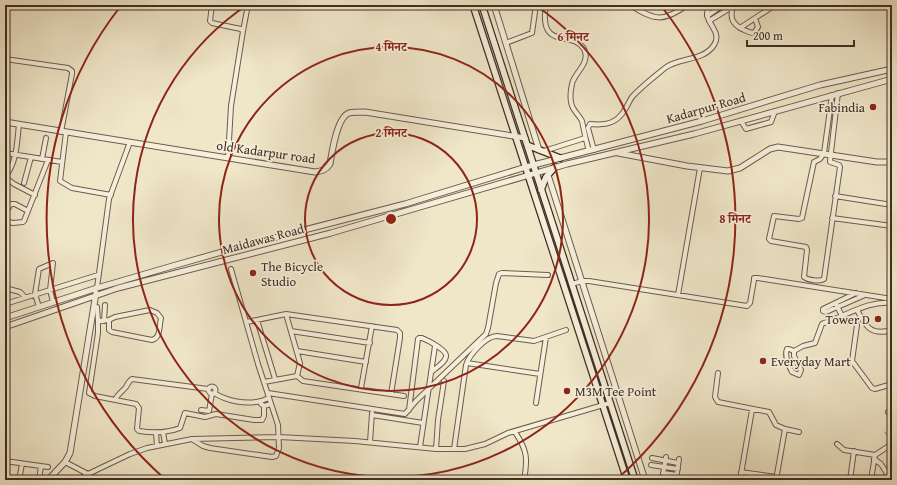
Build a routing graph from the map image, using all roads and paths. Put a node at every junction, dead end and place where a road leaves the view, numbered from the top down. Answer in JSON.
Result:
{"nodes":[{"id":1,"x":212,"y":5,"type":"edge"},
{"id":2,"x":246,"y":5,"type":"edge"},
{"id":3,"x":473,"y":5,"type":"edge"},
{"id":4,"x":536,"y":5,"type":"edge"},
{"id":5,"x":546,"y":5,"type":"edge"},
{"id":6,"x":630,"y":5,"type":"edge"},
{"id":7,"x":687,"y":5,"type":"edge"},
{"id":8,"x":709,"y":5,"type":"edge"},
{"id":9,"x":723,"y":5,"type":"edge"},
{"id":10,"x":775,"y":5,"type":"edge"},
{"id":11,"x":494,"y":6,"type":"edge"},
{"id":12,"x":732,"y":6,"type":"edge"},
{"id":13,"x":482,"y":8,"type":"edge"},
{"id":14,"x":708,"y":16,"type":"junction"},
{"id":15,"x":756,"y":20,"type":"dead end"},
{"id":16,"x":709,"y":21,"type":"junction"},
{"id":17,"x":740,"y":28,"type":"junction"},
{"id":18,"x":243,"y":31,"type":"junction"},
{"id":19,"x":506,"y":43,"type":"junction"},
{"id":20,"x":5,"y":59,"type":"edge"},
{"id":21,"x":892,"y":68,"type":"edge"},
{"id":22,"x":892,"y":78,"type":"edge"},
{"id":23,"x":838,"y":93,"type":"junction"},
{"id":24,"x":832,"y":95,"type":"junction"},
{"id":25,"x":775,"y":111,"type":"junction"},
{"id":26,"x":830,"y":111,"type":"junction"},
{"id":27,"x":836,"y":112,"type":"junction"},
{"id":28,"x":702,"y":121,"type":"junction"},
{"id":29,"x":741,"y":121,"type":"junction"},
{"id":30,"x":5,"y":122,"type":"edge"},
{"id":31,"x":18,"y":124,"type":"junction"},
{"id":32,"x":828,"y":130,"type":"junction"},
{"id":33,"x":706,"y":131,"type":"junction"},
{"id":34,"x":833,"y":131,"type":"junction"},
{"id":35,"x":64,"y":132,"type":"junction"},
{"id":36,"x":516,"y":137,"type":"junction"},
{"id":37,"x":46,"y":138,"type":"dead end"},
{"id":38,"x":525,"y":138,"type":"junction"},
{"id":39,"x":587,"y":138,"type":"junction"},
{"id":40,"x":130,"y":142,"type":"junction"},
{"id":41,"x":527,"y":145,"type":"junction"},
{"id":42,"x":591,"y":150,"type":"junction"},
{"id":43,"x":541,"y":151,"type":"junction"},
{"id":44,"x":615,"y":152,"type":"junction"},
{"id":45,"x":5,"y":153,"type":"edge"},
{"id":46,"x":16,"y":154,"type":"junction"},
{"id":47,"x":827,"y":154,"type":"junction"},
{"id":48,"x":31,"y":157,"type":"junction"},
{"id":49,"x":42,"y":158,"type":"junction"},
{"id":50,"x":228,"y":158,"type":"junction"},
{"id":51,"x":560,"y":158,"type":"junction"},
{"id":52,"x":48,"y":160,"type":"junction"},
{"id":53,"x":62,"y":162,"type":"junction"},
{"id":54,"x":892,"y":162,"type":"edge"},
{"id":55,"x":534,"y":165,"type":"junction"},
{"id":56,"x":526,"y":167,"type":"junction"},
{"id":57,"x":555,"y":167,"type":"junction"},
{"id":58,"x":700,"y":168,"type":"junction"},
{"id":59,"x":535,"y":173,"type":"junction"},
{"id":60,"x":528,"y":175,"type":"junction"},
{"id":61,"x":548,"y":175,"type":"junction"},
{"id":62,"x":5,"y":177,"type":"edge"},
{"id":63,"x":24,"y":183,"type":"dead end"},
{"id":64,"x":541,"y":190,"type":"junction"},
{"id":65,"x":35,"y":195,"type":"junction"},
{"id":66,"x":111,"y":195,"type":"junction"},
{"id":67,"x":836,"y":196,"type":"junction"},
{"id":68,"x":892,"y":205,"type":"edge"},
{"id":69,"x":28,"y":210,"type":"junction"},
{"id":70,"x":5,"y":213,"type":"edge"},
{"id":71,"x":832,"y":218,"type":"junction"},
{"id":72,"x":5,"y":221,"type":"edge"},
{"id":73,"x":892,"y":226,"type":"edge"},
{"id":74,"x":231,"y":269,"type":"dead end"},
{"id":75,"x":98,"y":275,"type":"junction"},
{"id":76,"x":548,"y":275,"type":"dead end"},
{"id":77,"x":582,"y":281,"type":"junction"},
{"id":78,"x":572,"y":284,"type":"junction"},
{"id":79,"x":5,"y":288,"type":"edge"},
{"id":80,"x":97,"y":288,"type":"junction"},
{"id":81,"x":50,"y":290,"type":"junction"},
{"id":82,"x":856,"y":293,"type":"junction"},
{"id":83,"x":35,"y":294,"type":"junction"},
{"id":84,"x":678,"y":295,"type":"junction"},
{"id":85,"x":866,"y":295,"type":"junction"},
{"id":86,"x":95,"y":296,"type":"junction"},
{"id":87,"x":25,"y":297,"type":"junction"},
{"id":88,"x":892,"y":299,"type":"edge"},
{"id":89,"x":53,"y":302,"type":"junction"},
{"id":90,"x":892,"y":303,"type":"edge"},
{"id":91,"x":5,"y":304,"type":"edge"},
{"id":92,"x":105,"y":305,"type":"dead end"},
{"id":93,"x":836,"y":305,"type":"junction"},
{"id":94,"x":97,"y":306,"type":"dead end"},
{"id":95,"x":38,"y":307,"type":"junction"},
{"id":96,"x":857,"y":310,"type":"junction"},
{"id":97,"x":286,"y":314,"type":"junction"},
{"id":98,"x":842,"y":316,"type":"junction"},
{"id":99,"x":5,"y":318,"type":"edge"},
{"id":100,"x":836,"y":319,"type":"junction"},
{"id":101,"x":257,"y":320,"type":"junction"},
{"id":102,"x":98,"y":321,"type":"junction"},
{"id":103,"x":107,"y":321,"type":"junction"},
{"id":104,"x":247,"y":322,"type":"junction"},
{"id":105,"x":372,"y":326,"type":"junction"},
{"id":106,"x":5,"y":327,"type":"edge"},
{"id":107,"x":566,"y":330,"type":"dead end"},
{"id":108,"x":892,"y":330,"type":"edge"},
{"id":109,"x":291,"y":331,"type":"junction"},
{"id":110,"x":546,"y":337,"type":"junction"},
{"id":111,"x":892,"y":340,"type":"edge"},
{"id":112,"x":370,"y":344,"type":"junction"},
{"id":113,"x":436,"y":346,"type":"junction"},
{"id":114,"x":892,"y":347,"type":"edge"},
{"id":115,"x":794,"y":351,"type":"junction"},
{"id":116,"x":297,"y":352,"type":"junction"},
{"id":117,"x":366,"y":362,"type":"junction"},
{"id":118,"x":467,"y":363,"type":"junction"},
{"id":119,"x":432,"y":372,"type":"junction"},
{"id":120,"x":718,"y":373,"type":"dead end"},
{"id":121,"x":540,"y":374,"type":"junction"},
{"id":122,"x":297,"y":376,"type":"junction"},
{"id":123,"x":275,"y":380,"type":"junction"},
{"id":124,"x":444,"y":381,"type":"dead end"},
{"id":125,"x":264,"y":382,"type":"junction"},
{"id":126,"x":892,"y":384,"type":"edge"},
{"id":127,"x":361,"y":388,"type":"junction"},
{"id":128,"x":429,"y":388,"type":"junction"},
{"id":129,"x":213,"y":393,"type":"junction"},
{"id":130,"x":391,"y":394,"type":"junction"},
{"id":131,"x":269,"y":396,"type":"junction"},
{"id":132,"x":404,"y":396,"type":"dead end"},
{"id":133,"x":115,"y":400,"type":"junction"},
{"id":134,"x":261,"y":401,"type":"junction"},
{"id":135,"x":536,"y":403,"type":"dead end"},
{"id":136,"x":610,"y":403,"type":"junction"},
{"id":137,"x":271,"y":404,"type":"junction"},
{"id":138,"x":602,"y":405,"type":"junction"},
{"id":139,"x":264,"y":406,"type":"junction"},
{"id":140,"x":201,"y":410,"type":"dead end"},
{"id":141,"x":409,"y":410,"type":"junction"},
{"id":142,"x":752,"y":410,"type":"junction"},
{"id":143,"x":372,"y":412,"type":"junction"},
{"id":144,"x":424,"y":423,"type":"junction"},
{"id":145,"x":785,"y":429,"type":"junction"},
{"id":146,"x":163,"y":432,"type":"junction"},
{"id":147,"x":515,"y":432,"type":"junction"},
{"id":148,"x":800,"y":432,"type":"dead end"},
{"id":149,"x":156,"y":433,"type":"junction"},
{"id":150,"x":279,"y":437,"type":"junction"},
{"id":151,"x":192,"y":439,"type":"junction"},
{"id":152,"x":370,"y":442,"type":"junction"},
{"id":153,"x":165,"y":444,"type":"junction"},
{"id":154,"x":837,"y":444,"type":"dead end"},
{"id":155,"x":891,"y":445,"type":"edge"},
{"id":156,"x":157,"y":446,"type":"junction"},
{"id":157,"x":420,"y":447,"type":"junction"},
{"id":158,"x":436,"y":449,"type":"junction"},
{"id":159,"x":454,"y":449,"type":"junction"},
{"id":160,"x":854,"y":451,"type":"junction"},
{"id":161,"x":874,"y":457,"type":"junction"},
{"id":162,"x":652,"y":458,"type":"dead end"},
{"id":163,"x":665,"y":459,"type":"junction"},
{"id":164,"x":5,"y":461,"type":"edge"},
{"id":165,"x":65,"y":462,"type":"junction"},
{"id":166,"x":22,"y":464,"type":"junction"},
{"id":167,"x":651,"y":465,"type":"dead end"},
{"id":168,"x":41,"y":466,"type":"junction"},
{"id":169,"x":48,"y":467,"type":"dead end"},
{"id":170,"x":664,"y":467,"type":"junction"},
{"id":171,"x":678,"y":469,"type":"junction"},
{"id":172,"x":741,"y":472,"type":"junction"},
{"id":173,"x":663,"y":473,"type":"junction"},
{"id":174,"x":88,"y":474,"type":"junction"},
{"id":175,"x":676,"y":478,"type":"edge"},
{"id":176,"x":776,"y":479,"type":"edge"},
{"id":177,"x":19,"y":480,"type":"edge"},
{"id":178,"x":39,"y":480,"type":"edge"},
{"id":179,"x":48,"y":480,"type":"edge"},
{"id":180,"x":78,"y":480,"type":"edge"},
{"id":181,"x":524,"y":480,"type":"edge"},
{"id":182,"x":627,"y":480,"type":"edge"},
{"id":183,"x":634,"y":480,"type":"edge"},
{"id":184,"x":645,"y":480,"type":"edge"},
{"id":185,"x":662,"y":480,"type":"edge"},
{"id":186,"x":740,"y":480,"type":"edge"},
{"id":187,"x":850,"y":480,"type":"edge"},
{"id":188,"x":871,"y":480,"type":"edge"},
{"id":189,"x":891,"y":480,"type":"edge"}],
"edges":[{"from":1,"to":18,"type":"street"},
{"from":2,"to":18,"type":"street"},
{"from":3,"to":36,"type":"main road"},
{"from":4,"to":19,"type":"street"},
{"from":5,"to":39,"type":"street"},
{"from":6,"to":7,"type":"street"},
{"from":8,"to":14,"type":"street"},
{"from":9,"to":14,"type":"street"},
{"from":10,"to":17,"type":"street"},
{"from":11,"to":13,"type":"street"},
{"from":11,"to":19,"type":"street"},
{"from":12,"to":16,"type":"street"},
{"from":12,"to":17,"type":"street"},
{"from":13,"to":38,"type":"main road"},
{"from":14,"to":16,"type":"street"},
{"from":15,"to":17,"type":"street"},
{"from":16,"to":39,"type":"street"},
{"from":18,"to":50,"type":"street"},
{"from":19,"to":43,"type":"street"},
{"from":20,"to":35,"type":"street"},
{"from":21,"to":28,"type":"street","name":"Kadarpur Road"},
{"from":22,"to":23,"type":"street","name":"Kadarpur Road"},
{"from":23,"to":24,"type":"street","name":"Kadarpur Road"},
{"from":23,"to":27,"type":"street"},
{"from":24,"to":25,"type":"street","name":"Kadarpur Road"},
{"from":24,"to":26,"type":"street"},
{"from":25,"to":29,"type":"street","name":"Kadarpur Road"},
{"from":25,"to":29,"type":"street"},
{"from":26,"to":27,"type":"street"},
{"from":26,"to":32,"type":"street"},
{"from":27,"to":34,"type":"street"},
{"from":28,"to":33,"type":"street"},
{"from":28,"to":42,"type":"street","name":"Kadarpur Road"},
{"from":29,"to":33,"type":"street","name":"Kadarpur Road"},
{"from":30,"to":31,"type":"street","name":"old Kadarpur road"},
{"from":31,"to":35,"type":"street","name":"old Kadarpur road"},
{"from":31,"to":46,"type":"street"},
{"from":32,"to":34,"type":"street"},
{"from":32,"to":47,"type":"street"},
{"from":33,"to":44,"type":"street","name":"Kadarpur Road"},
{"from":34,"to":47,"type":"street"},
{"from":35,"to":40,"type":"street","name":"old Kadarpur road"},
{"from":35,"to":53,"type":"street"},
{"from":36,"to":38,"type":"street","name":"old Kadarpur road"},
{"from":36,"to":50,"type":"street","name":"old Kadarpur road"},
{"from":36,"to":56,"type":"main road"},
{"from":37,"to":49,"type":"street"},
{"from":38,"to":41,"type":"main road"},
{"from":39,"to":42,"type":"street"},
{"from":39,"to":43,"type":"street"},
{"from":40,"to":50,"type":"street","name":"old Kadarpur road"},
{"from":40,"to":66,"type":"street"},
{"from":41,"to":43,"type":"main road"},
{"from":41,"to":55,"type":"main road"},
{"from":42,"to":51,"type":"street","name":"Kadarpur Road"},
{"from":43,"to":51,"type":"main road"},
{"from":44,"to":57,"type":"street","name":"Kadarpur Road"},
{"from":44,"to":58,"type":"street"},
{"from":45,"to":46,"type":"street"},
{"from":46,"to":48,"type":"street"},
{"from":46,"to":62,"type":"street"},
{"from":47,"to":54,"type":"street"},
{"from":47,"to":58,"type":"street"},
{"from":47,"to":67,"type":"street"},
{"from":47,"to":71,"type":"street"},
{"from":48,"to":49,"type":"street"},
{"from":48,"to":63,"type":"street"},
{"from":49,"to":52,"type":"street"},
{"from":51,"to":55,"type":"street","name":"Kadarpur Road"},
{"from":52,"to":53,"type":"street"},
{"from":52,"to":65,"type":"street"},
{"from":53,"to":66,"type":"street"},
{"from":55,"to":56,"type":"street","name":"Kadarpur Road"},
{"from":55,"to":59,"type":"main road"},
{"from":56,"to":60,"type":"main road"},
{"from":56,"to":80,"type":"street","name":"Maidawas Road"},
{"from":57,"to":59,"type":"street","name":"Kadarpur Road"},
{"from":57,"to":61,"type":"main road"},
{"from":58,"to":84,"type":"street"},
{"from":59,"to":60,"type":"street","name":"Kadarpur Road"},
{"from":59,"to":64,"type":"main road"},
{"from":60,"to":86,"type":"street","name":"Maidawas Road"},
{"from":60,"to":138,"type":"main road"},
{"from":61,"to":64,"type":"main road"},
{"from":61,"to":77,"type":"street"},
{"from":62,"to":65,"type":"street"},
{"from":64,"to":78,"type":"main road"},
{"from":65,"to":69,"type":"street"},
{"from":66,"to":75,"type":"street"},
{"from":67,"to":68,"type":"street"},
{"from":67,"to":71,"type":"street"},
{"from":69,"to":70,"type":"street"},
{"from":69,"to":72,"type":"street"},
{"from":71,"to":73,"type":"street"},
{"from":74,"to":104,"type":"street"},
{"from":75,"to":80,"type":"street"},
{"from":75,"to":81,"type":"street"},
{"from":76,"to":128,"type":"street"},
{"from":77,"to":78,"type":"street"},
{"from":77,"to":84,"type":"street"},
{"from":77,"to":184,"type":"street"},
{"from":78,"to":136,"type":"main road"},
{"from":79,"to":87,"type":"street"},
{"from":80,"to":86,"type":"street"},
{"from":80,"to":89,"type":"street","name":"Maidawas Road"},
{"from":81,"to":83,"type":"street"},
{"from":81,"to":83,"type":"street"},
{"from":81,"to":89,"type":"street"},
{"from":82,"to":84,"type":"street"},
{"from":82,"to":85,"type":"street"},
{"from":82,"to":93,"type":"street"},
{"from":83,"to":87,"type":"street"},
{"from":83,"to":95,"type":"street"},
{"from":85,"to":88,"type":"street"},
{"from":85,"to":93,"type":"street"},
{"from":86,"to":106,"type":"street","name":"Maidawas Road"},
{"from":86,"to":165,"type":"street"},
{"from":87,"to":91,"type":"street"},
{"from":89,"to":95,"type":"street","name":"Maidawas Road"},
{"from":90,"to":96,"type":"street"},
{"from":92,"to":103,"type":"street"},
{"from":93,"to":98,"type":"street"},
{"from":93,"to":100,"type":"street"},
{"from":94,"to":102,"type":"street"},
{"from":95,"to":99,"type":"street","name":"Maidawas Road"},
{"from":96,"to":98,"type":"street"},
{"from":96,"to":108,"type":"street"},
{"from":97,"to":101,"type":"street"},
{"from":97,"to":105,"type":"street"},
{"from":97,"to":109,"type":"street"},
{"from":98,"to":100,"type":"street"},
{"from":100,"to":115,"type":"street"},
{"from":100,"to":126,"type":"street"},
{"from":101,"to":104,"type":"street"},
{"from":101,"to":123,"type":"street"},
{"from":102,"to":103,"type":"street"},
{"from":102,"to":133,"type":"street"},
{"from":103,"to":103,"type":"street"},
{"from":104,"to":125,"type":"street"},
{"from":105,"to":112,"type":"street"},
{"from":105,"to":130,"type":"street"},
{"from":107,"to":110,"type":"street"},
{"from":109,"to":112,"type":"street"},
{"from":109,"to":116,"type":"street"},
{"from":110,"to":118,"type":"street"},
{"from":110,"to":121,"type":"street"},
{"from":111,"to":114,"type":"street"},
{"from":112,"to":117,"type":"street"},
{"from":113,"to":119,"type":"street"},
{"from":113,"to":119,"type":"street"},
{"from":113,"to":141,"type":"street"},
{"from":115,"to":115,"type":"street"},
{"from":116,"to":117,"type":"street"},
{"from":116,"to":122,"type":"street"},
{"from":117,"to":127,"type":"street"},
{"from":118,"to":121,"type":"street"},
{"from":118,"to":159,"type":"street"},
{"from":119,"to":128,"type":"street"},
{"from":120,"to":142,"type":"street"},
{"from":121,"to":135,"type":"street"},
{"from":122,"to":123,"type":"street"},
{"from":122,"to":127,"type":"street"},
{"from":123,"to":125,"type":"street"},
{"from":124,"to":158,"type":"street"},
{"from":125,"to":131,"type":"street"},
{"from":127,"to":130,"type":"street"},
{"from":128,"to":141,"type":"street"},
{"from":128,"to":144,"type":"street"},
{"from":129,"to":133,"type":"street"},
{"from":129,"to":134,"type":"street"},
{"from":129,"to":140,"type":"street"},
{"from":130,"to":132,"type":"street"},
{"from":131,"to":134,"type":"street"},
{"from":131,"to":137,"type":"street"},
{"from":131,"to":143,"type":"street"},
{"from":133,"to":149,"type":"street"},
{"from":134,"to":139,"type":"street"},
{"from":136,"to":138,"type":"street"},
{"from":136,"to":183,"type":"main road"},
{"from":137,"to":139,"type":"street"},
{"from":137,"to":150,"type":"street"},
{"from":138,"to":147,"type":"street"},
{"from":138,"to":182,"type":"main road"},
{"from":139,"to":146,"type":"street"},
{"from":141,"to":143,"type":"street"},
{"from":142,"to":145,"type":"street"},
{"from":142,"to":172,"type":"street"},
{"from":143,"to":144,"type":"street"},
{"from":143,"to":152,"type":"street"},
{"from":144,"to":157,"type":"street"},
{"from":145,"to":148,"type":"street"},
{"from":145,"to":176,"type":"street"},
{"from":146,"to":149,"type":"street"},
{"from":146,"to":153,"type":"street"},
{"from":147,"to":159,"type":"street"},
{"from":147,"to":181,"type":"street"},
{"from":149,"to":156,"type":"street"},
{"from":150,"to":151,"type":"street"},
{"from":150,"to":151,"type":"street"},
{"from":150,"to":152,"type":"street"},
{"from":151,"to":153,"type":"street"},
{"from":152,"to":157,"type":"street"},
{"from":153,"to":156,"type":"street"},
{"from":154,"to":160,"type":"street"},
{"from":155,"to":161,"type":"street"},
{"from":156,"to":174,"type":"street"},
{"from":157,"to":158,"type":"street"},
{"from":158,"to":159,"type":"street"},
{"from":160,"to":161,"type":"street"},
{"from":160,"to":187,"type":"street"},
{"from":161,"to":188,"type":"street"},
{"from":161,"to":189,"type":"street"},
{"from":162,"to":163,"type":"street"},
{"from":163,"to":170,"type":"street"},
{"from":163,"to":171,"type":"street"},
{"from":164,"to":166,"type":"street"},
{"from":165,"to":174,"type":"street"},
{"from":165,"to":179,"type":"street"},
{"from":166,"to":168,"type":"street"},
{"from":166,"to":177,"type":"street"},
{"from":167,"to":170,"type":"street"},
{"from":168,"to":169,"type":"street"},
{"from":168,"to":178,"type":"street"},
{"from":170,"to":171,"type":"street"},
{"from":170,"to":173,"type":"street"},
{"from":171,"to":175,"type":"street"},
{"from":172,"to":176,"type":"street"},
{"from":172,"to":186,"type":"street"},
{"from":173,"to":175,"type":"street"},
{"from":173,"to":185,"type":"street"},
{"from":174,"to":180,"type":"street"}]}
